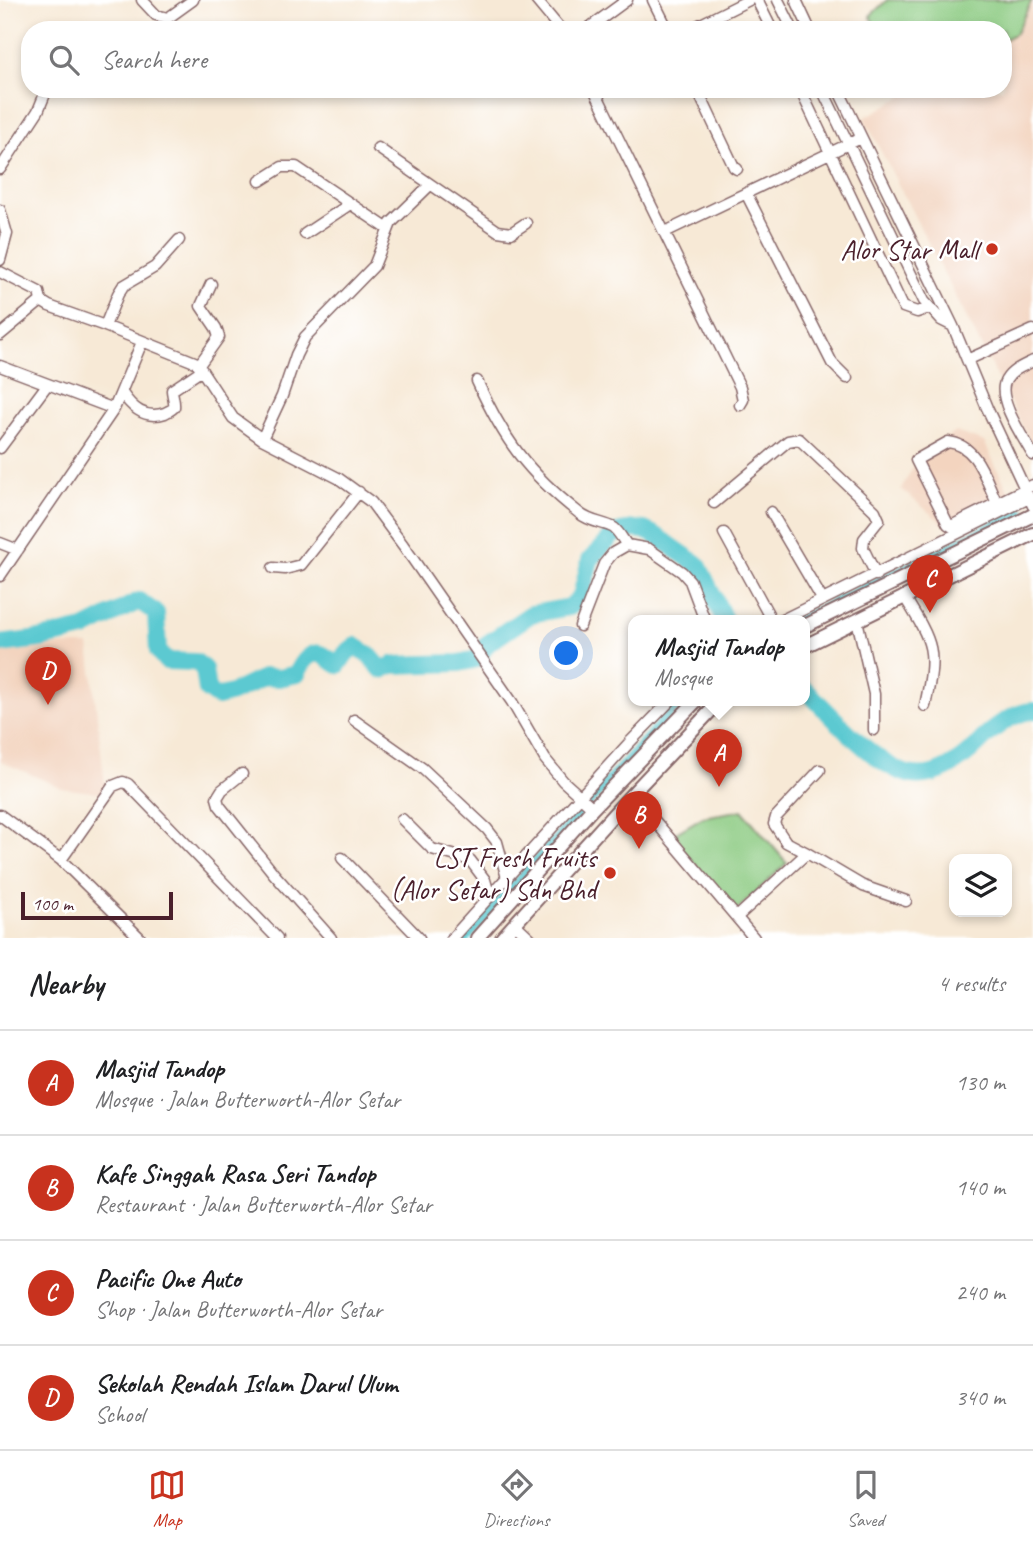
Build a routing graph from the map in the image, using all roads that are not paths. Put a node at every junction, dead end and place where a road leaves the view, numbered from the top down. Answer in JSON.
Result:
{"nodes":[{"id":1,"x":142,"y":0,"type":"edge"},
{"id":2,"x":192,"y":0,"type":"edge"},
{"id":3,"x":536,"y":0,"type":"edge"},
{"id":4,"x":627,"y":0,"type":"edge"},
{"id":5,"x":653,"y":0,"type":"edge"},
{"id":6,"x":748,"y":0,"type":"edge"},
{"id":7,"x":757,"y":0,"type":"edge"},
{"id":8,"x":778,"y":0,"type":"edge"},
{"id":9,"x":796,"y":0,"type":"edge"},
{"id":10,"x":554,"y":21,"type":"edge"},
{"id":11,"x":598,"y":21,"type":"edge"},
{"id":12,"x":664,"y":21,"type":"edge"},
{"id":13,"x":707,"y":21,"type":"edge"},
{"id":14,"x":768,"y":21,"type":"edge"},
{"id":15,"x":788,"y":21,"type":"edge"},
{"id":16,"x":806,"y":21,"type":"edge"},
{"id":17,"x":43,"y":98,"type":"edge"},
{"id":18,"x":598,"y":98,"type":"edge"},
{"id":19,"x":701,"y":98,"type":"edge"},
{"id":20,"x":804,"y":98,"type":"edge"},
{"id":21,"x":826,"y":98,"type":"edge"},
{"id":22,"x":842,"y":98,"type":"edge"},
{"id":23,"x":861,"y":138,"type":"junction"},
{"id":24,"x":848,"y":144,"type":"junction"},
{"id":25,"x":378,"y":148,"type":"dead end"},
{"id":26,"x":831,"y":152,"type":"junction"},
{"id":27,"x":0,"y":169,"type":"edge"},
{"id":28,"x":737,"y":169,"type":"dead end"},
{"id":29,"x":260,"y":181,"type":"dead end"},
{"id":30,"x":430,"y":186,"type":"junction"},
{"id":31,"x":746,"y":193,"type":"junction"},
{"id":32,"x":350,"y":204,"type":"junction"},
{"id":33,"x":0,"y":210,"type":"edge"},
{"id":34,"x":526,"y":223,"type":"dead end"},
{"id":35,"x":388,"y":229,"type":"junction"},
{"id":36,"x":665,"y":232,"type":"junction"},
{"id":37,"x":305,"y":234,"type":"dead end"},
{"id":38,"x":179,"y":240,"type":"dead end"},
{"id":39,"x":0,"y":260,"type":"edge"},
{"id":40,"x":0,"y":272,"type":"edge"},
{"id":41,"x":211,"y":284,"type":"dead end"},
{"id":42,"x":41,"y":300,"type":"junction"},
{"id":43,"x":929,"y":308,"type":"junction"},
{"id":44,"x":105,"y":326,"type":"junction"},
{"id":45,"x":953,"y":326,"type":"junction"},
{"id":46,"x":1033,"y":330,"type":"edge"},
{"id":47,"x":0,"y":335,"type":"edge"},
{"id":48,"x":142,"y":342,"type":"junction"},
{"id":49,"x":967,"y":360,"type":"junction"},
{"id":50,"x":1033,"y":361,"type":"edge"},
{"id":51,"x":0,"y":366,"type":"edge"},
{"id":52,"x":201,"y":367,"type":"junction"},
{"id":53,"x":848,"y":378,"type":"dead end"},
{"id":54,"x":477,"y":381,"type":"dead end"},
{"id":55,"x":47,"y":385,"type":"junction"},
{"id":56,"x":122,"y":393,"type":"junction"},
{"id":57,"x":1004,"y":399,"type":"junction"},
{"id":58,"x":740,"y":405,"type":"dead end"},
{"id":59,"x":987,"y":408,"type":"junction"},
{"id":60,"x":114,"y":409,"type":"junction"},
{"id":61,"x":262,"y":439,"type":"junction"},
{"id":62,"x":0,"y":448,"type":"edge"},
{"id":63,"x":1033,"y":455,"type":"edge"},
{"id":64,"x":359,"y":492,"type":"junction"},
{"id":65,"x":1030,"y":495,"type":"edge"},
{"id":66,"x":714,"y":503,"type":"dead end"},
{"id":67,"x":997,"y":503,"type":"junction"},
{"id":68,"x":771,"y":512,"type":"dead end"},
{"id":69,"x":1033,"y":515,"type":"edge"},
{"id":70,"x":968,"y":524,"type":"junction"},
{"id":71,"x":724,"y":533,"type":"dead end"},
{"id":72,"x":1032,"y":537,"type":"edge"},
{"id":73,"x":0,"y":543,"type":"edge"},
{"id":74,"x":626,"y":544,"type":"junction"},
{"id":75,"x":18,"y":550,"type":"junction"},
{"id":76,"x":273,"y":568,"type":"dead end"},
{"id":77,"x":876,"y":575,"type":"junction"},
{"id":78,"x":0,"y":576,"type":"edge"},
{"id":79,"x":904,"y":596,"type":"junction"},
{"id":80,"x":822,"y":599,"type":"junction"},
{"id":81,"x":703,"y":615,"type":"edge"},
{"id":82,"x":769,"y":615,"type":"edge"},
{"id":83,"x":791,"y":615,"type":"edge"},
{"id":84,"x":857,"y":620,"type":"junction"},
{"id":85,"x":810,"y":624,"type":"edge"},
{"id":86,"x":580,"y":626,"type":"dead end"},
{"id":87,"x":810,"y":644,"type":"edge"},
{"id":88,"x":665,"y":706,"type":"edge"},
{"id":89,"x":691,"y":706,"type":"edge"},
{"id":90,"x":715,"y":706,"type":"edge"},
{"id":91,"x":925,"y":706,"type":"dead end"},
{"id":92,"x":354,"y":720,"type":"dead end"},
{"id":93,"x":874,"y":730,"type":"dead end"},
{"id":94,"x":820,"y":770,"type":"dead end"},
{"id":95,"x":242,"y":774,"type":"dead end"},
{"id":96,"x":632,"y":794,"type":"junction"},
{"id":97,"x":580,"y":797,"type":"junction"},
{"id":98,"x":593,"y":808,"type":"junction"},
{"id":99,"x":0,"y":814,"type":"edge"},
{"id":100,"x":402,"y":820,"type":"dead end"},
{"id":101,"x":807,"y":853,"type":"junction"},
{"id":102,"x":342,"y":858,"type":"dead end"},
{"id":103,"x":61,"y":860,"type":"junction"},
{"id":104,"x":507,"y":878,"type":"junction"},
{"id":105,"x":490,"y":897,"type":"junction"},
{"id":106,"x":906,"y":901,"type":"dead end"},
{"id":107,"x":737,"y":917,"type":"junction"},
{"id":108,"x":515,"y":924,"type":"junction"},
{"id":109,"x":140,"y":938,"type":"edge"},
{"id":110,"x":277,"y":938,"type":"edge"},
{"id":111,"x":331,"y":938,"type":"edge"},
{"id":112,"x":419,"y":938,"type":"edge"},
{"id":113,"x":452,"y":938,"type":"edge"},
{"id":114,"x":477,"y":938,"type":"edge"},
{"id":115,"x":502,"y":938,"type":"edge"},
{"id":116,"x":530,"y":938,"type":"edge"},
{"id":117,"x":754,"y":938,"type":"edge"}],
"edges":[{"from":1,"to":2,"type":"street"},
{"from":3,"to":10,"type":"street"},
{"from":4,"to":11,"type":"street"},
{"from":5,"to":12,"type":"street"},
{"from":6,"to":13,"type":"street"},
{"from":7,"to":14,"type":"street"},
{"from":8,"to":15,"type":"street"},
{"from":9,"to":16,"type":"street"},
{"from":17,"to":27,"type":"street"},
{"from":18,"to":36,"type":"street"},
{"from":19,"to":28,"type":"street"},
{"from":20,"to":26,"type":"street"},
{"from":21,"to":24,"type":"street"},
{"from":22,"to":23,"type":"street"},
{"from":23,"to":24,"type":"street"},
{"from":23,"to":45,"type":"street"},
{"from":24,"to":26,"type":"street"},
{"from":24,"to":43,"type":"street"},
{"from":25,"to":30,"type":"street"},
{"from":26,"to":31,"type":"street"},
{"from":26,"to":43,"type":"street"},
{"from":29,"to":32,"type":"street"},
{"from":30,"to":34,"type":"street"},
{"from":30,"to":35,"type":"street"},
{"from":31,"to":36,"type":"street"},
{"from":31,"to":53,"type":"street"},
{"from":32,"to":35,"type":"street"},
{"from":32,"to":37,"type":"street"},
{"from":33,"to":39,"type":"street"},
{"from":35,"to":61,"type":"street"},
{"from":36,"to":58,"type":"street"},
{"from":38,"to":44,"type":"street"},
{"from":40,"to":42,"type":"street"},
{"from":41,"to":52,"type":"street"},
{"from":42,"to":44,"type":"street"},
{"from":42,"to":47,"type":"street"},
{"from":43,"to":45,"type":"street"},
{"from":44,"to":48,"type":"street"},
{"from":45,"to":49,"type":"street"},
{"from":46,"to":49,"type":"street"},
{"from":48,"to":52,"type":"street"},
{"from":48,"to":56,"type":"street"},
{"from":49,"to":59,"type":"street"},
{"from":50,"to":57,"type":"street"},
{"from":51,"to":55,"type":"street"},
{"from":52,"to":56,"type":"street"},
{"from":52,"to":61,"type":"street"},
{"from":54,"to":74,"type":"street"},
{"from":55,"to":60,"type":"street"},
{"from":55,"to":62,"type":"street"},
{"from":56,"to":60,"type":"street"},
{"from":57,"to":59,"type":"street"},
{"from":57,"to":63,"type":"street"},
{"from":59,"to":65,"type":"street"},
{"from":60,"to":75,"type":"street"},
{"from":61,"to":64,"type":"street"},
{"from":64,"to":76,"type":"street"},
{"from":64,"to":97,"type":"street"},
{"from":65,"to":67,"type":"street"},
{"from":65,"to":70,"type":"street"},
{"from":66,"to":77,"type":"street"},
{"from":67,"to":70,"type":"street"},
{"from":67,"to":70,"type":"street"},
{"from":68,"to":80,"type":"street"},
{"from":69,"to":85,"type":"main road"},
{"from":70,"to":77,"type":"street"},
{"from":71,"to":82,"type":"street"},
{"from":72,"to":79,"type":"main road"},
{"from":73,"to":75,"type":"street"},
{"from":74,"to":81,"type":"street"},
{"from":74,"to":86,"type":"street"},
{"from":75,"to":78,"type":"street"},
{"from":77,"to":80,"type":"street"},
{"from":79,"to":84,"type":"main road"},
{"from":79,"to":91,"type":"street"},
{"from":80,"to":83,"type":"street"},
{"from":84,"to":87,"type":"main road"},
{"from":84,"to":93,"type":"street"},
{"from":88,"to":97,"type":"street"},
{"from":89,"to":98,"type":"main road"},
{"from":90,"to":96,"type":"main road"},
{"from":92,"to":104,"type":"street"},
{"from":94,"to":101,"type":"street"},
{"from":95,"to":111,"type":"street"},
{"from":96,"to":107,"type":"street"},
{"from":96,"to":108,"type":"main road"},
{"from":97,"to":98,"type":"street"},
{"from":97,"to":104,"type":"street"},
{"from":98,"to":114,"type":"main road"},
{"from":99,"to":103,"type":"street"},
{"from":100,"to":105,"type":"street"},
{"from":101,"to":106,"type":"street"},
{"from":101,"to":107,"type":"street"},
{"from":102,"to":112,"type":"street"},
{"from":103,"to":109,"type":"street"},
{"from":103,"to":110,"type":"street"},
{"from":104,"to":105,"type":"street"},
{"from":105,"to":113,"type":"street"},
{"from":107,"to":117,"type":"street"},
{"from":108,"to":115,"type":"main road"},
{"from":108,"to":116,"type":"street"}]}
